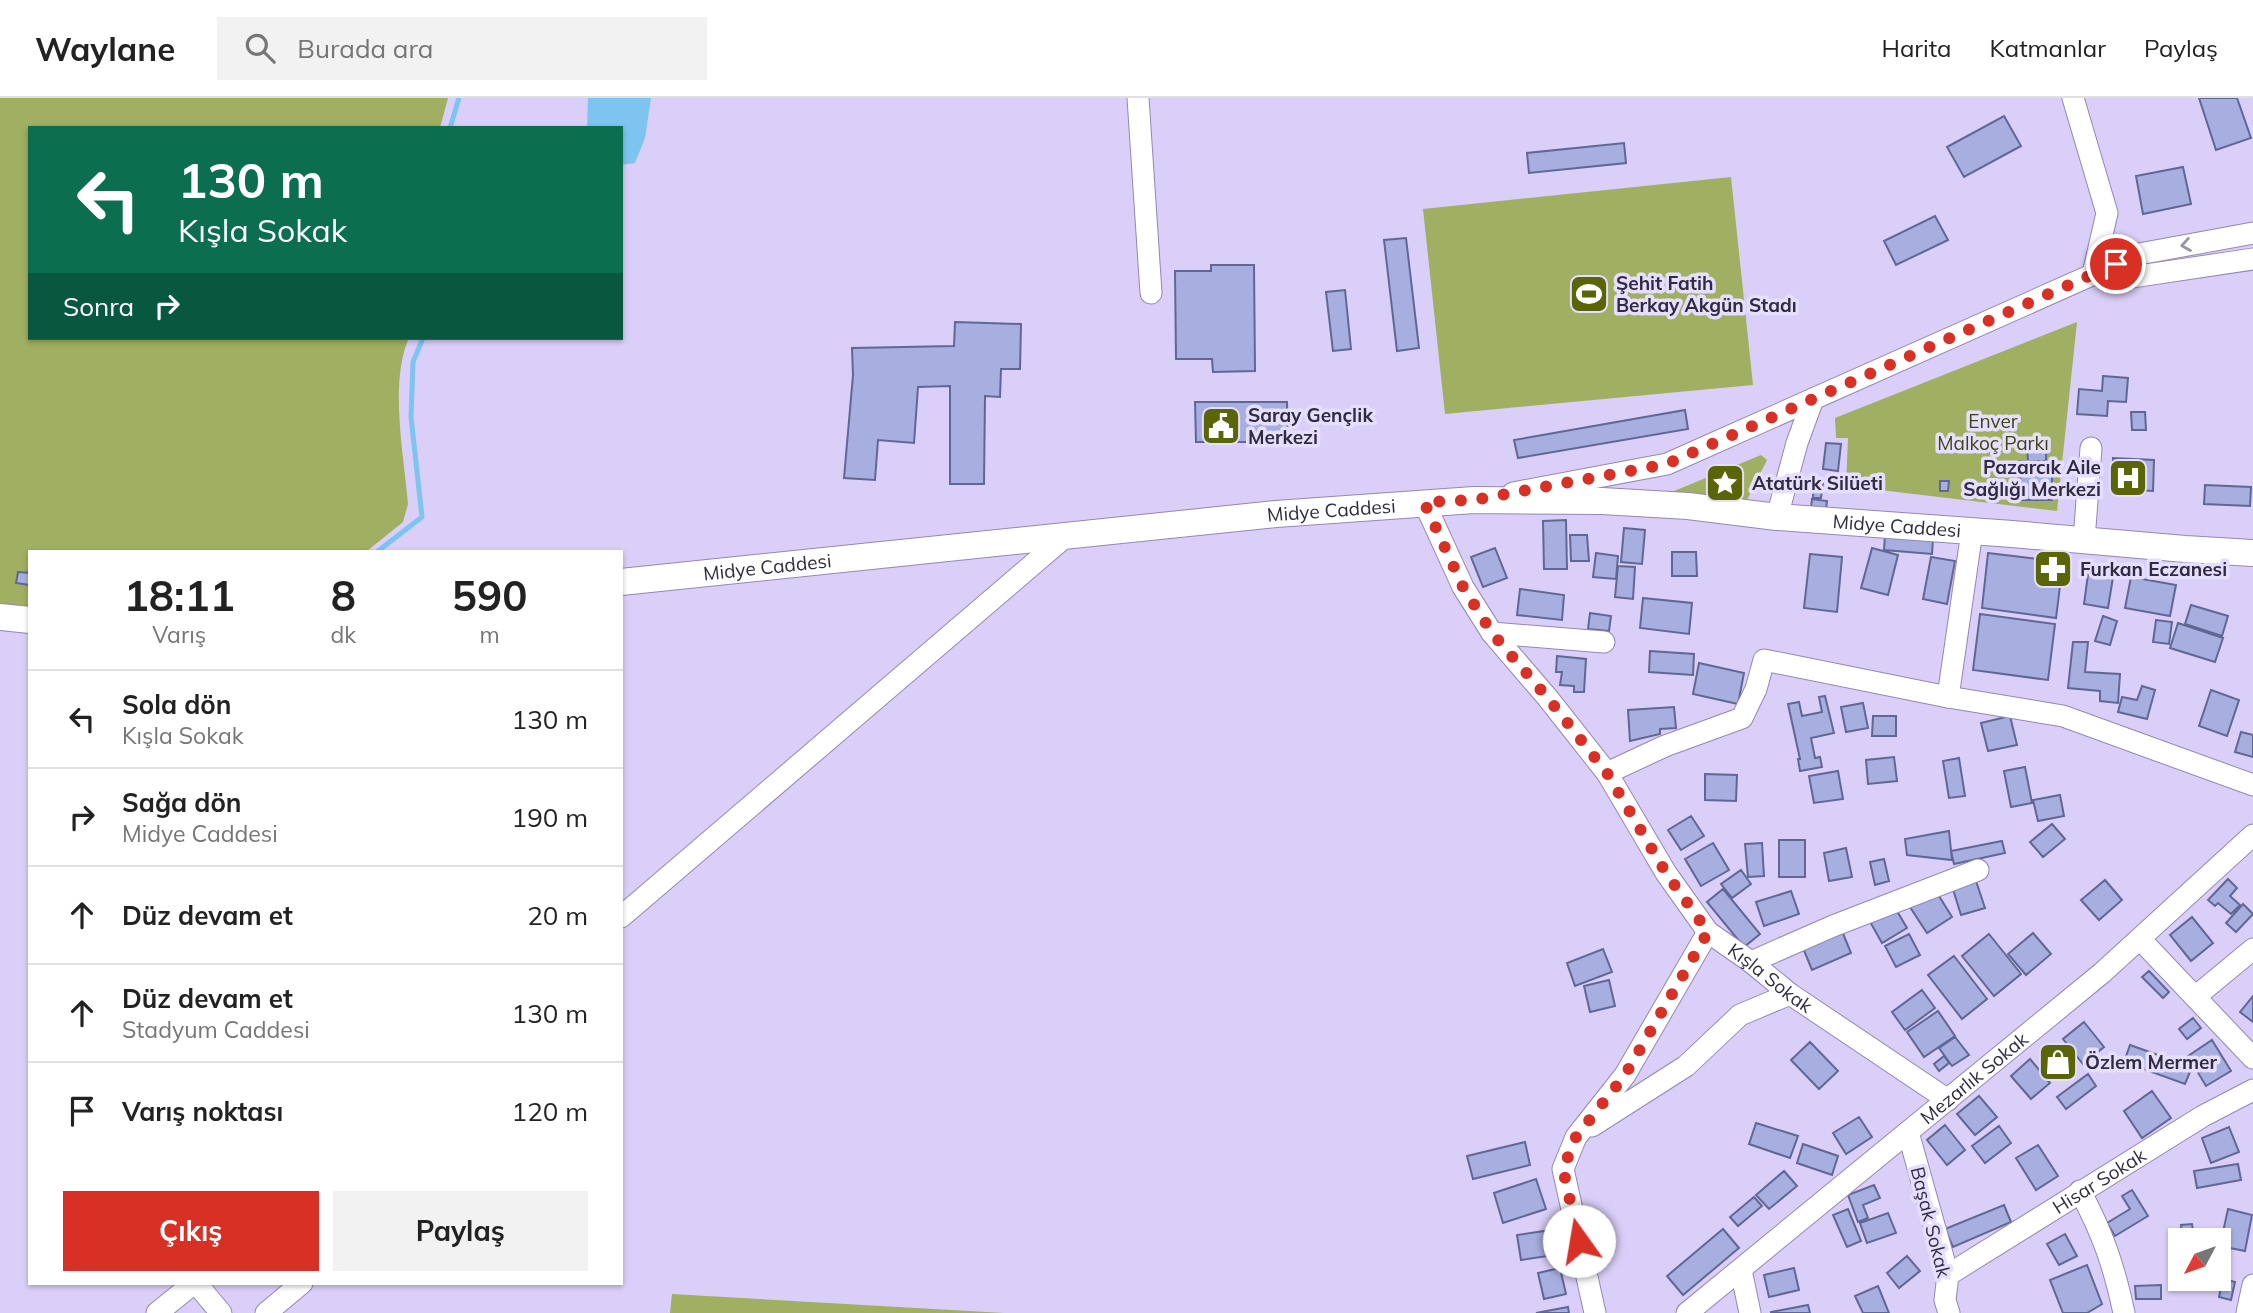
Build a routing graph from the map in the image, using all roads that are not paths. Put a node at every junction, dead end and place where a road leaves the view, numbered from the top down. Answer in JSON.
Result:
{"nodes":[{"id":1,"x":1138,"y":98,"type":"edge"},
{"id":2,"x":2073,"y":98,"type":"edge"},
{"id":3,"x":2253,"y":233,"type":"edge"},
{"id":4,"x":2253,"y":259,"type":"edge"},
{"id":5,"x":2093,"y":274,"type":"junction"},
{"id":6,"x":1152,"y":293,"type":"dead end"},
{"id":7,"x":1813,"y":399,"type":"junction"},
{"id":8,"x":2091,"y":448,"type":"dead end"},
{"id":9,"x":1474,"y":500,"type":"junction"},
{"id":10,"x":1424,"y":502,"type":"junction"},
{"id":11,"x":1777,"y":517,"type":"junction"},
{"id":12,"x":1972,"y":531,"type":"junction"},
{"id":13,"x":1066,"y":536,"type":"junction"},
{"id":14,"x":2084,"y":540,"type":"junction"},
{"id":15,"x":2252,"y":554,"type":"edge"},
{"id":16,"x":623,"y":582,"type":"edge"},
{"id":17,"x":0,"y":617,"type":"edge"},
{"id":18,"x":28,"y":620,"type":"edge"},
{"id":19,"x":1492,"y":633,"type":"junction"},
{"id":20,"x":1604,"y":642,"type":"dead end"},
{"id":21,"x":1948,"y":697,"type":"junction"},
{"id":22,"x":1607,"y":773,"type":"junction"},
{"id":23,"x":2253,"y":785,"type":"edge"},
{"id":24,"x":2253,"y":835,"type":"edge"},
{"id":25,"x":1978,"y":870,"type":"dead end"},
{"id":26,"x":623,"y":915,"type":"edge"},
{"id":27,"x":1708,"y":932,"type":"junction"},
{"id":28,"x":2140,"y":939,"type":"junction"},
{"id":29,"x":2253,"y":949,"type":"edge"},
{"id":30,"x":1751,"y":962,"type":"junction"},
{"id":31,"x":1790,"y":994,"type":"junction"},
{"id":32,"x":2195,"y":997,"type":"junction"},
{"id":33,"x":2253,"y":1058,"type":"edge"},
{"id":34,"x":2253,"y":1090,"type":"edge"},
{"id":35,"x":1948,"y":1100,"type":"junction"},
{"id":36,"x":1908,"y":1132,"type":"junction"},
{"id":37,"x":1576,"y":1137,"type":"junction"},
{"id":38,"x":2080,"y":1191,"type":"junction"},
{"id":39,"x":1741,"y":1270,"type":"junction"},
{"id":40,"x":1948,"y":1275,"type":"junction"},
{"id":41,"x":192,"y":1285,"type":"edge"},
{"id":42,"x":197,"y":1285,"type":"edge"},
{"id":43,"x":300,"y":1285,"type":"edge"},
{"id":44,"x":2253,"y":1285,"type":"edge"},
{"id":45,"x":157,"y":1313,"type":"edge"},
{"id":46,"x":221,"y":1313,"type":"edge"},
{"id":47,"x":266,"y":1313,"type":"edge"},
{"id":48,"x":1595,"y":1313,"type":"edge"},
{"id":49,"x":1687,"y":1313,"type":"edge"},
{"id":50,"x":1750,"y":1313,"type":"edge"},
{"id":51,"x":1949,"y":1313,"type":"edge"},
{"id":52,"x":2124,"y":1313,"type":"edge"},
{"id":53,"x":2247,"y":1313,"type":"edge"}],
"edges":[{"from":1,"to":6,"type":"street"},
{"from":2,"to":5,"type":"street"},
{"from":3,"to":5,"type":"street","one_way":true},
{"from":4,"to":5,"type":"street"},
{"from":5,"to":7,"type":"street"},
{"from":7,"to":9,"type":"street"},
{"from":7,"to":11,"type":"street"},
{"from":8,"to":14,"type":"street"},
{"from":9,"to":10,"type":"main road","name":"Midye Caddesi"},
{"from":9,"to":11,"type":"main road","name":"Midye Caddesi"},
{"from":10,"to":13,"type":"main road","name":"Midye Caddesi"},
{"from":10,"to":19,"type":"street","name":"Kışla Sokak"},
{"from":11,"to":12,"type":"main road","name":"Midye Caddesi"},
{"from":12,"to":14,"type":"main road","name":"Midye Caddesi"},
{"from":12,"to":21,"type":"street"},
{"from":13,"to":16,"type":"main road","name":"Midye Caddesi"},
{"from":13,"to":26,"type":"street"},
{"from":14,"to":15,"type":"main road","name":"Midye Caddesi"},
{"from":17,"to":18,"type":"main road"},
{"from":19,"to":20,"type":"street"},
{"from":19,"to":22,"type":"street","name":"Kışla Sokak"},
{"from":21,"to":22,"type":"street"},
{"from":21,"to":23,"type":"street"},
{"from":22,"to":27,"type":"street","name":"Kışla Sokak"},
{"from":24,"to":28,"type":"street","name":"Mezarlık Sokak"},
{"from":25,"to":30,"type":"street"},
{"from":27,"to":30,"type":"street","name":"Kışla Sokak"},
{"from":27,"to":37,"type":"street"},
{"from":28,"to":32,"type":"street"},
{"from":28,"to":35,"type":"street","name":"Mezarlık Sokak"},
{"from":29,"to":32,"type":"street"},
{"from":30,"to":31,"type":"street","name":"Kışla Sokak"},
{"from":31,"to":35,"type":"street","name":"Kışla Sokak"},
{"from":31,"to":37,"type":"street"},
{"from":32,"to":33,"type":"street"},
{"from":34,"to":38,"type":"street","name":"Hisar Sokak"},
{"from":35,"to":36,"type":"street","name":"Mezarlık Sokak"},
{"from":36,"to":39,"type":"street","name":"Mezarlık Sokak"},
{"from":36,"to":40,"type":"street","name":"Başak Sokak"},
{"from":37,"to":48,"type":"street"},
{"from":38,"to":40,"type":"street","name":"Hisar Sokak"},
{"from":38,"to":52,"type":"street"},
{"from":39,"to":49,"type":"street","name":"Mezarlık Sokak"},
{"from":39,"to":50,"type":"street"},
{"from":40,"to":51,"type":"street","name":"Başak Sokak"},
{"from":41,"to":45,"type":"street"},
{"from":42,"to":46,"type":"street"},
{"from":43,"to":47,"type":"street"},
{"from":44,"to":53,"type":"street"}]}
